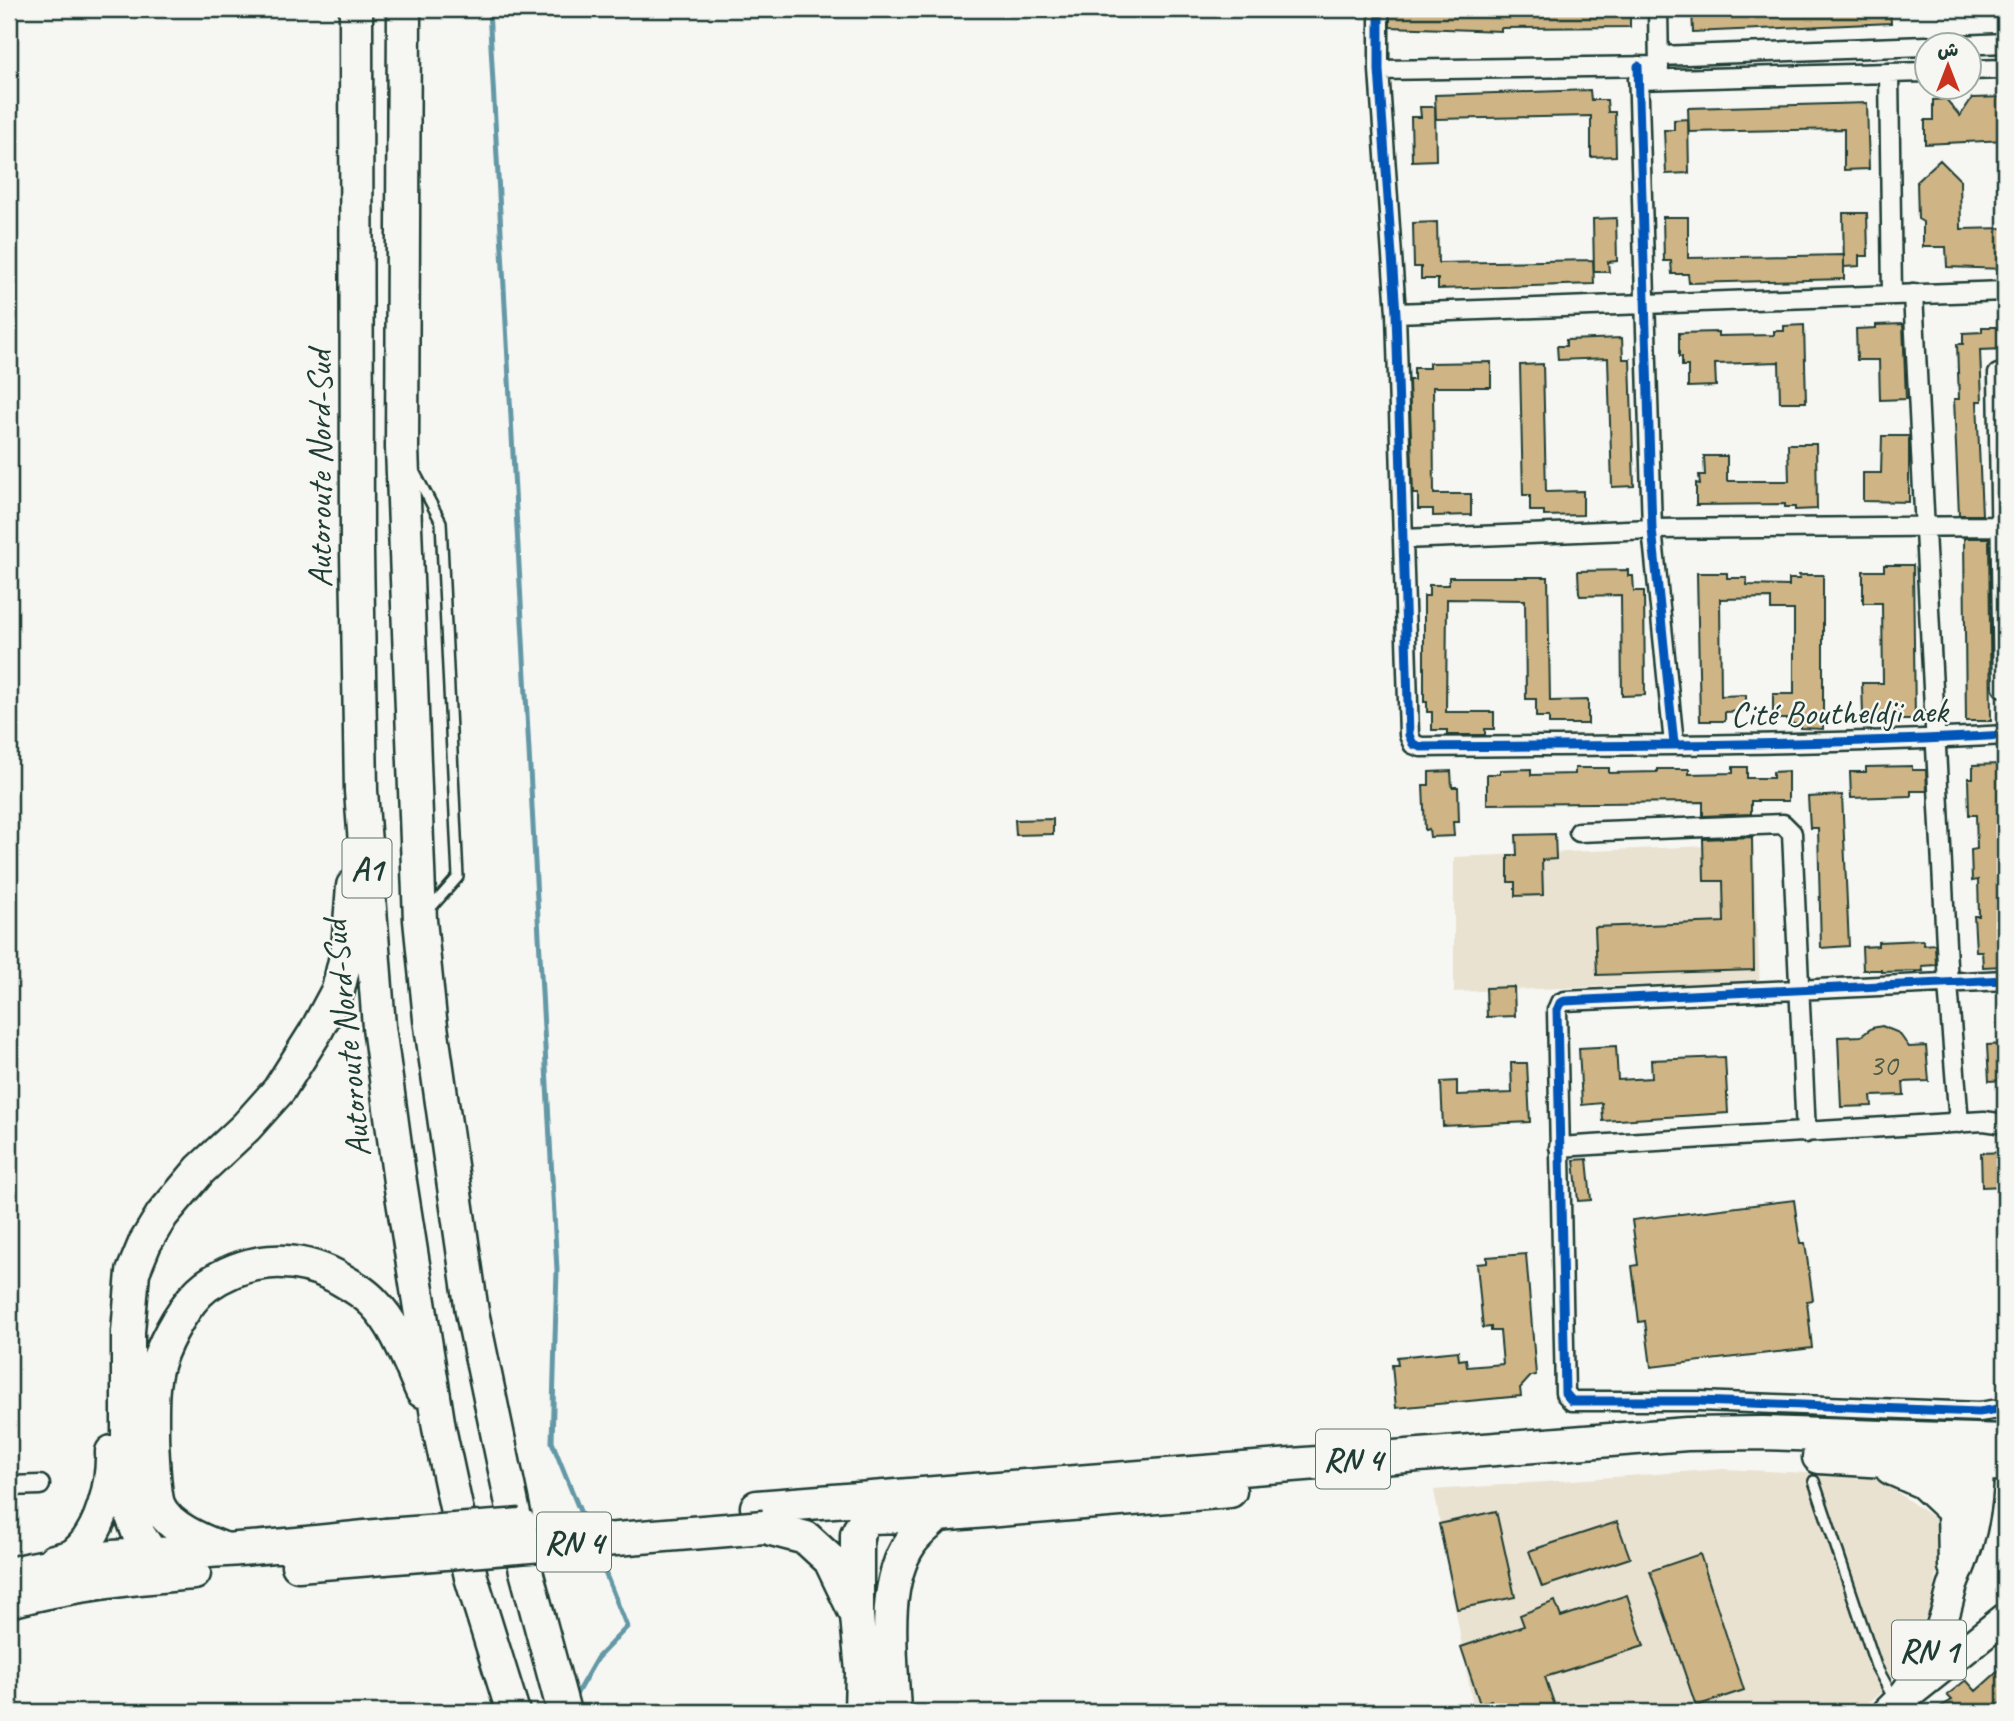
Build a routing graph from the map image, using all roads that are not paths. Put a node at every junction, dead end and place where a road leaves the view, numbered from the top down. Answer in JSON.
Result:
{"nodes":[{"id":1,"x":356,"y":9,"type":"edge"},
{"id":2,"x":404,"y":9,"type":"edge"},
{"id":3,"x":1379,"y":9,"type":"edge"},
{"id":4,"x":1658,"y":9,"type":"edge"},
{"id":5,"x":2005,"y":43,"type":"edge"},
{"id":6,"x":1982,"y":44,"type":"edge"},
{"id":7,"x":1912,"y":47,"type":"edge"},
{"id":8,"x":1659,"y":67,"type":"junction"},
{"id":9,"x":2005,"y":69,"type":"edge"},
{"id":10,"x":1379,"y":70,"type":"junction"},
{"id":11,"x":1982,"y":70,"type":"edge"},
{"id":12,"x":1912,"y":72,"type":"edge"},
{"id":13,"x":1638,"y":73,"type":"junction"},
{"id":14,"x":1889,"y":73,"type":"junction"},
{"id":15,"x":2005,"y":291,"type":"edge"},
{"id":16,"x":1913,"y":294,"type":"junction"},
{"id":17,"x":1892,"y":295,"type":"junction"},
{"id":18,"x":1644,"y":305,"type":"junction"},
{"id":19,"x":1396,"y":313,"type":"junction"},
{"id":20,"x":1998,"y":374,"type":"dead end"},
{"id":21,"x":2002,"y":422,"type":"edge"},
{"id":22,"x":1925,"y":526,"type":"junction"},
{"id":23,"x":1999,"y":526,"type":"junction"},
{"id":24,"x":1652,"y":529,"type":"junction"},
{"id":25,"x":1403,"y":539,"type":"junction"},
{"id":26,"x":2003,"y":687,"type":"dead end"},
{"id":27,"x":2005,"y":735,"type":"edge"},
{"id":28,"x":1937,"y":739,"type":"junction"},
{"id":29,"x":1674,"y":744,"type":"junction"},
{"id":30,"x":361,"y":790,"type":"junction"},
{"id":31,"x":1579,"y":832,"type":"dead end"},
{"id":32,"x":2005,"y":980,"type":"edge"},
{"id":33,"x":1948,"y":984,"type":"junction"},
{"id":34,"x":1800,"y":990,"type":"junction"},
{"id":35,"x":1959,"y":1123,"type":"junction"},
{"id":36,"x":2005,"y":1124,"type":"edge"},
{"id":37,"x":1806,"y":1133,"type":"junction"},
{"id":38,"x":1559,"y":1147,"type":"junction"},
{"id":39,"x":133,"y":1272,"type":"junction"},
{"id":40,"x":2005,"y":1408,"type":"edge"},
{"id":41,"x":439,"y":1428,"type":"junction"},
{"id":42,"x":1979,"y":1453,"type":"edge"},
{"id":43,"x":1867,"y":1459,"type":"junction"},
{"id":44,"x":1814,"y":1481,"type":"dead end"},
{"id":45,"x":40,"y":1485,"type":"dead end"},
{"id":46,"x":9,"y":1486,"type":"edge"},
{"id":47,"x":908,"y":1494,"type":"junction"},
{"id":48,"x":838,"y":1500,"type":"junction"},
{"id":49,"x":158,"y":1505,"type":"junction"},
{"id":50,"x":1952,"y":1509,"type":"junction"},
{"id":51,"x":938,"y":1515,"type":"junction"},
{"id":52,"x":760,"y":1517,"type":"junction"},
{"id":53,"x":866,"y":1518,"type":"junction"},
{"id":54,"x":385,"y":1547,"type":"junction"},
{"id":55,"x":226,"y":1550,"type":"junction"},
{"id":56,"x":151,"y":1553,"type":"junction"},
{"id":57,"x":40,"y":1566,"type":"junction"},
{"id":58,"x":194,"y":1573,"type":"junction"},
{"id":59,"x":9,"y":1574,"type":"edge"},
{"id":60,"x":127,"y":1579,"type":"junction"},
{"id":61,"x":1955,"y":1580,"type":"junction"},
{"id":62,"x":9,"y":1601,"type":"edge"},
{"id":63,"x":891,"y":1607,"type":"junction"},
{"id":64,"x":857,"y":1616,"type":"junction"},
{"id":65,"x":2005,"y":1618,"type":"edge"},
{"id":66,"x":1935,"y":1638,"type":"junction"},
{"id":67,"x":1952,"y":1662,"type":"junction"},
{"id":68,"x":1892,"y":1708,"type":"edge"},
{"id":69,"x":513,"y":1712,"type":"edge"},
{"id":70,"x":564,"y":1712,"type":"edge"},
{"id":71,"x":861,"y":1712,"type":"edge"},
{"id":72,"x":894,"y":1712,"type":"edge"}],
"edges":[{"from":1,"to":30,"type":"highway","name":"Autoroute Nord-Sud","number":"A1"},
{"from":2,"to":70,"type":"highway","number":"A1"},
{"from":3,"to":10,"type":"street"},
{"from":4,"to":8,"type":"street"},
{"from":5,"to":6,"type":"street"},
{"from":7,"to":8,"type":"street"},
{"from":8,"to":13,"type":"street"},
{"from":8,"to":14,"type":"street"},
{"from":9,"to":11,"type":"street"},
{"from":10,"to":13,"type":"street"},
{"from":10,"to":19,"type":"street"},
{"from":12,"to":14,"type":"street"},
{"from":13,"to":18,"type":"street"},
{"from":14,"to":17,"type":"street"},
{"from":15,"to":16,"type":"street"},
{"from":16,"to":17,"type":"street"},
{"from":16,"to":22,"type":"street"},
{"from":17,"to":18,"type":"street"},
{"from":18,"to":19,"type":"street"},
{"from":18,"to":24,"type":"street"},
{"from":19,"to":25,"type":"street"},
{"from":20,"to":21,"type":"street"},
{"from":21,"to":23,"type":"street"},
{"from":22,"to":23,"type":"street"},
{"from":22,"to":24,"type":"street"},
{"from":22,"to":28,"type":"street"},
{"from":23,"to":26,"type":"street"},
{"from":24,"to":25,"type":"street"},
{"from":24,"to":29,"type":"street"},
{"from":25,"to":29,"type":"street","name":"Cité Boutheldji aek"},
{"from":27,"to":28,"type":"street","name":"Cité Boutheldji aek"},
{"from":28,"to":29,"type":"street","name":"Cité Boutheldji aek"},
{"from":28,"to":33,"type":"street"},
{"from":30,"to":39,"type":"highway"},
{"from":30,"to":41,"type":"highway","name":"Autoroute Nord-Sud","number":"A1"},
{"from":31,"to":34,"type":"street"},
{"from":32,"to":33,"type":"street"},
{"from":33,"to":34,"type":"street"},
{"from":33,"to":35,"type":"street"},
{"from":34,"to":37,"type":"street"},
{"from":34,"to":38,"type":"street"},
{"from":35,"to":36,"type":"street"},
{"from":35,"to":37,"type":"street"},
{"from":37,"to":38,"type":"street"},
{"from":38,"to":40,"type":"street"},
{"from":39,"to":56,"type":"highway"},
{"from":39,"to":57,"type":"highway"},
{"from":41,"to":49,"type":"highway"},
{"from":41,"to":69,"type":"highway","name":"Autoroute Nord-Sud","number":"A1"},
{"from":42,"to":43,"type":"highway","number":"RN 4"},
{"from":42,"to":47,"type":"highway","number":"RN 4"},
{"from":42,"to":50,"type":"main road","number":"RN 1"},
{"from":42,"to":61,"type":"main road"},
{"from":43,"to":50,"type":"highway"},
{"from":43,"to":51,"type":"highway","number":"RN 4"},
{"from":44,"to":68,"type":"lane"},
{"from":45,"to":46,"type":"street"},
{"from":47,"to":48,"type":"highway","number":"RN 4"},
{"from":47,"to":53,"type":"highway"},
{"from":48,"to":52,"type":"highway","number":"RN 4"},
{"from":48,"to":53,"type":"highway"},
{"from":49,"to":55,"type":"highway"},
{"from":49,"to":56,"type":"highway"},
{"from":50,"to":61,"type":"main road","number":"RN 1"},
{"from":51,"to":53,"type":"highway","number":"RN 4"},
{"from":51,"to":63,"type":"highway"},
{"from":52,"to":53,"type":"highway","number":"RN 4"},
{"from":52,"to":54,"type":"highway","number":"RN 4","bridge":true},
{"from":52,"to":64,"type":"highway"},
{"from":53,"to":63,"type":"highway"},
{"from":53,"to":64,"type":"highway"},
{"from":54,"to":55,"type":"highway","number":"RN 4"},
{"from":54,"to":58,"type":"highway","number":"RN 4"},
{"from":55,"to":56,"type":"highway","number":"RN 4"},
{"from":56,"to":57,"type":"highway","number":"RN 4"},
{"from":56,"to":58,"type":"highway"},
{"from":56,"to":60,"type":"highway"},
{"from":57,"to":59,"type":"highway","number":"RN 4"},
{"from":58,"to":60,"type":"highway","number":"RN 4"},
{"from":60,"to":62,"type":"highway","number":"RN 4"},
{"from":61,"to":66,"type":"main road","number":"RN 1"},
{"from":63,"to":72,"type":"highway"},
{"from":64,"to":71,"type":"highway"},
{"from":65,"to":67,"type":"main road","number":"RN 1"},
{"from":66,"to":67,"type":"main road"},
{"from":66,"to":68,"type":"main road","number":"RN 1"},
{"from":67,"to":68,"type":"main road","number":"RN 1"}]}
